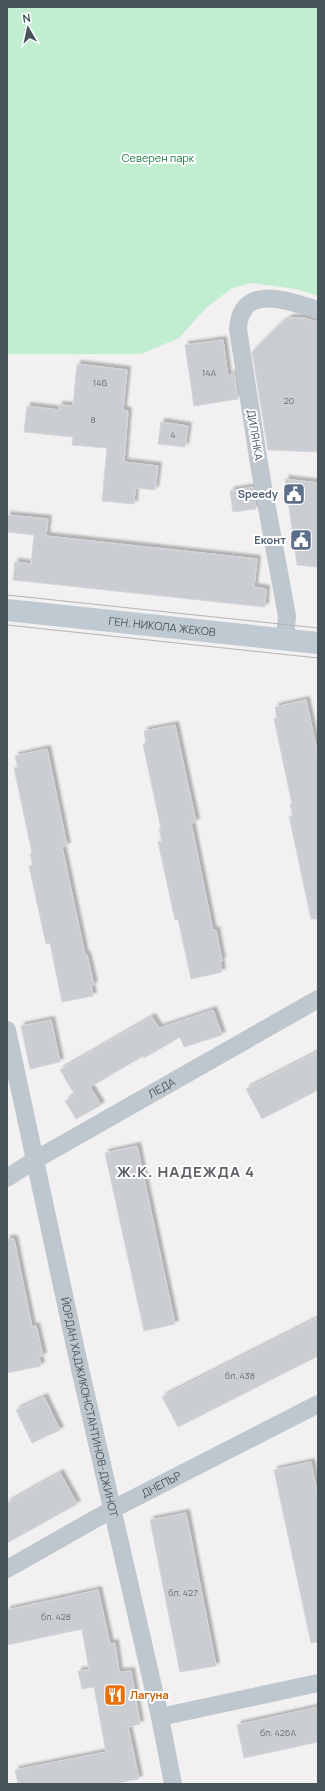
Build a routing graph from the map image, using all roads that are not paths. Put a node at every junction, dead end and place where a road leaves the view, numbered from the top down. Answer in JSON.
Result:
{"nodes":[{"id":1,"x":318,"y":310,"type":"edge"},
{"id":2,"x":7,"y":610,"type":"edge"},
{"id":3,"x":285,"y":639,"type":"junction"},
{"id":4,"x":318,"y":643,"type":"edge"},
{"id":5,"x":318,"y":999,"type":"edge"},
{"id":6,"x":7,"y":1030,"type":"edge"},
{"id":7,"x":35,"y":1160,"type":"junction"},
{"id":8,"x":7,"y":1178,"type":"edge"},
{"id":9,"x":318,"y":1404,"type":"edge"},
{"id":10,"x":111,"y":1510,"type":"junction"},
{"id":11,"x":7,"y":1569,"type":"edge"},
{"id":12,"x":318,"y":1683,"type":"edge"},
{"id":13,"x":160,"y":1717,"type":"junction"},
{"id":14,"x":173,"y":1784,"type":"edge"}],
"edges":[{"from":1,"to":3,"type":"street","name":"ДИЛЯНКА"},
{"from":2,"to":3,"type":"street","name":"ГЕН. НИКОЛА ЖЕКОВ"},
{"from":3,"to":4,"type":"street","name":"ГЕН. НИКОЛА ЖЕКОВ"},
{"from":5,"to":7,"type":"street","name":"ЛЕДА"},
{"from":6,"to":7,"type":"street","name":"ЙОРДАН ХАДЖИКОНСТАНТИНОВ-ДЖИНОТ"},
{"from":7,"to":8,"type":"street","name":"ЛЕДА"},
{"from":7,"to":10,"type":"street","name":"ЙОРДАН ХАДЖИКОНСТАНТИНОВ-ДЖИНОТ"},
{"from":9,"to":10,"type":"street","name":"ДНЕПЪР"},
{"from":10,"to":11,"type":"street","name":"ДНЕПЪР"},
{"from":10,"to":13,"type":"street","name":"ЙОРДАН ХАДЖИКОНСТАНТИНОВ-ДЖИНОТ"},
{"from":12,"to":13,"type":"street"},
{"from":13,"to":14,"type":"street","name":"ЙОРДАН ХАДЖИКОНСТАНТИНОВ-ДЖИНОТ"}]}
